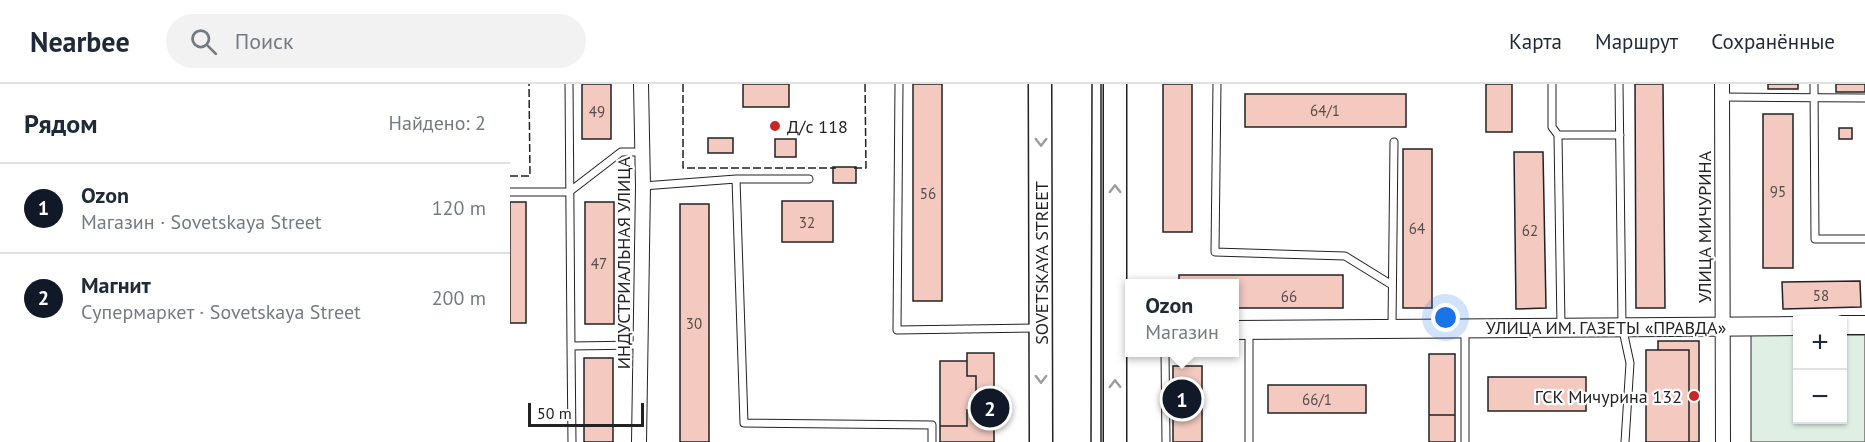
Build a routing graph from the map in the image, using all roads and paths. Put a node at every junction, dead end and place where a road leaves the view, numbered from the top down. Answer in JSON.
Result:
{"nodes":[{"id":1,"x":569,"y":84,"type":"edge"},
{"id":2,"x":641,"y":84,"type":"edge"},
{"id":3,"x":899,"y":84,"type":"edge"},
{"id":4,"x":1040,"y":84,"type":"edge"},
{"id":5,"x":1115,"y":84,"type":"edge"},
{"id":6,"x":1217,"y":84,"type":"edge"},
{"id":7,"x":1552,"y":84,"type":"edge"},
{"id":8,"x":1619,"y":84,"type":"edge"},
{"id":9,"x":1814,"y":84,"type":"edge"},
{"id":10,"x":1722,"y":91,"type":"edge"},
{"id":11,"x":1814,"y":98,"type":"junction"},
{"id":12,"x":1865,"y":98,"type":"edge"},
{"id":13,"x":1558,"y":135,"type":"junction"},
{"id":14,"x":1620,"y":135,"type":"junction"},
{"id":15,"x":1394,"y":142,"type":"dead end"},
{"id":16,"x":642,"y":152,"type":"junction"},
{"id":17,"x":809,"y":178,"type":"dead end"},
{"id":18,"x":736,"y":179,"type":"junction"},
{"id":19,"x":643,"y":186,"type":"junction"},
{"id":20,"x":510,"y":192,"type":"edge"},
{"id":21,"x":569,"y":192,"type":"junction"},
{"id":22,"x":1865,"y":239,"type":"edge"},
{"id":23,"x":1392,"y":285,"type":"junction"},
{"id":24,"x":1847,"y":325,"type":"edge"},
{"id":25,"x":1865,"y":325,"type":"edge"},
{"id":26,"x":1561,"y":326,"type":"junction"},
{"id":27,"x":1623,"y":326,"type":"junction"},
{"id":28,"x":1722,"y":326,"type":"junction"},
{"id":29,"x":1793,"y":326,"type":"edge"},
{"id":30,"x":1392,"y":327,"type":"junction"},
{"id":31,"x":1465,"y":327,"type":"junction"},
{"id":32,"x":1042,"y":328,"type":"junction"},
{"id":33,"x":1242,"y":330,"type":"edge"},
{"id":34,"x":1122,"y":331,"type":"edge"},
{"id":35,"x":641,"y":345,"type":"junction"},
{"id":36,"x":571,"y":346,"type":"junction"},
{"id":37,"x":1165,"y":357,"type":"edge"},
{"id":38,"x":572,"y":442,"type":"edge"},
{"id":39,"x":639,"y":442,"type":"edge"},
{"id":40,"x":932,"y":442,"type":"edge"},
{"id":41,"x":1041,"y":442,"type":"edge"},
{"id":42,"x":1115,"y":442,"type":"edge"},
{"id":43,"x":1166,"y":442,"type":"edge"},
{"id":44,"x":1249,"y":442,"type":"edge"},
{"id":45,"x":1465,"y":442,"type":"edge"},
{"id":46,"x":1625,"y":442,"type":"edge"},
{"id":47,"x":1723,"y":442,"type":"edge"}],
"edges":[{"from":1,"to":21,"type":"lane"},
{"from":2,"to":16,"type":"street","name":"ИНДУСТРИАЛЬНАЯ УЛИЦА"},
{"from":3,"to":32,"type":"lane"},
{"from":4,"to":32,"type":"main road","name":"SOVETSKAYA STREET","one_way":true},
{"from":34,"to":5,"type":"main road","one_way":true},
{"from":6,"to":23,"type":"lane"},
{"from":7,"to":13,"type":"lane"},
{"from":8,"to":14,"type":"lane"},
{"from":9,"to":11,"type":"lane"},
{"from":10,"to":11,"type":"lane"},
{"from":10,"to":28,"type":"street","name":"УЛИЦА МИЧУРИНА"},
{"from":11,"to":12,"type":"lane"},
{"from":11,"to":22,"type":"lane"},
{"from":13,"to":14,"type":"lane"},
{"from":13,"to":26,"type":"lane"},
{"from":14,"to":27,"type":"lane"},
{"from":15,"to":23,"type":"lane"},
{"from":16,"to":19,"type":"street","name":"ИНДУСТРИАЛЬНАЯ УЛИЦА"},
{"from":16,"to":21,"type":"lane"},
{"from":17,"to":18,"type":"lane"},
{"from":18,"to":19,"type":"lane"},
{"from":18,"to":40,"type":"lane"},
{"from":19,"to":35,"type":"street","name":"ИНДУСТРИАЛЬНАЯ УЛИЦА"},
{"from":20,"to":21,"type":"lane"},
{"from":21,"to":36,"type":"lane"},
{"from":23,"to":30,"type":"lane"},
{"from":24,"to":25,"type":"street"},
{"from":26,"to":27,"type":"street","name":"УЛИЦА ИМ. ГАЗЕТЫ «ПРАВДА»"},
{"from":26,"to":31,"type":"street","name":"УЛИЦА ИМ. ГАЗЕТЫ «ПРАВДА»"},
{"from":27,"to":28,"type":"street","name":"УЛИЦА ИМ. ГАЗЕТЫ «ПРАВДА»"},
{"from":27,"to":46,"type":"lane"},
{"from":28,"to":29,"type":"street","name":"УЛИЦА ИМ. ГАЗЕТЫ «ПРАВДА»"},
{"from":28,"to":47,"type":"street","name":"УЛИЦА МИЧУРИНА"},
{"from":30,"to":31,"type":"street","name":"УЛИЦА ИМ. ГАЗЕТЫ «ПРАВДА»"},
{"from":30,"to":33,"type":"street","name":"УЛИЦА ИМ. ГАЗЕТЫ «ПРАВДА»"},
{"from":31,"to":45,"type":"lane"},
{"from":32,"to":41,"type":"main road","name":"SOVETSKAYA STREET","one_way":true},
{"from":33,"to":44,"type":"lane"},
{"from":42,"to":34,"type":"main road","one_way":true},
{"from":35,"to":36,"type":"lane"},
{"from":35,"to":39,"type":"street","name":"ИНДУСТРИАЛЬНАЯ УЛИЦА"},
{"from":36,"to":38,"type":"lane"},
{"from":37,"to":43,"type":"lane"}]}
